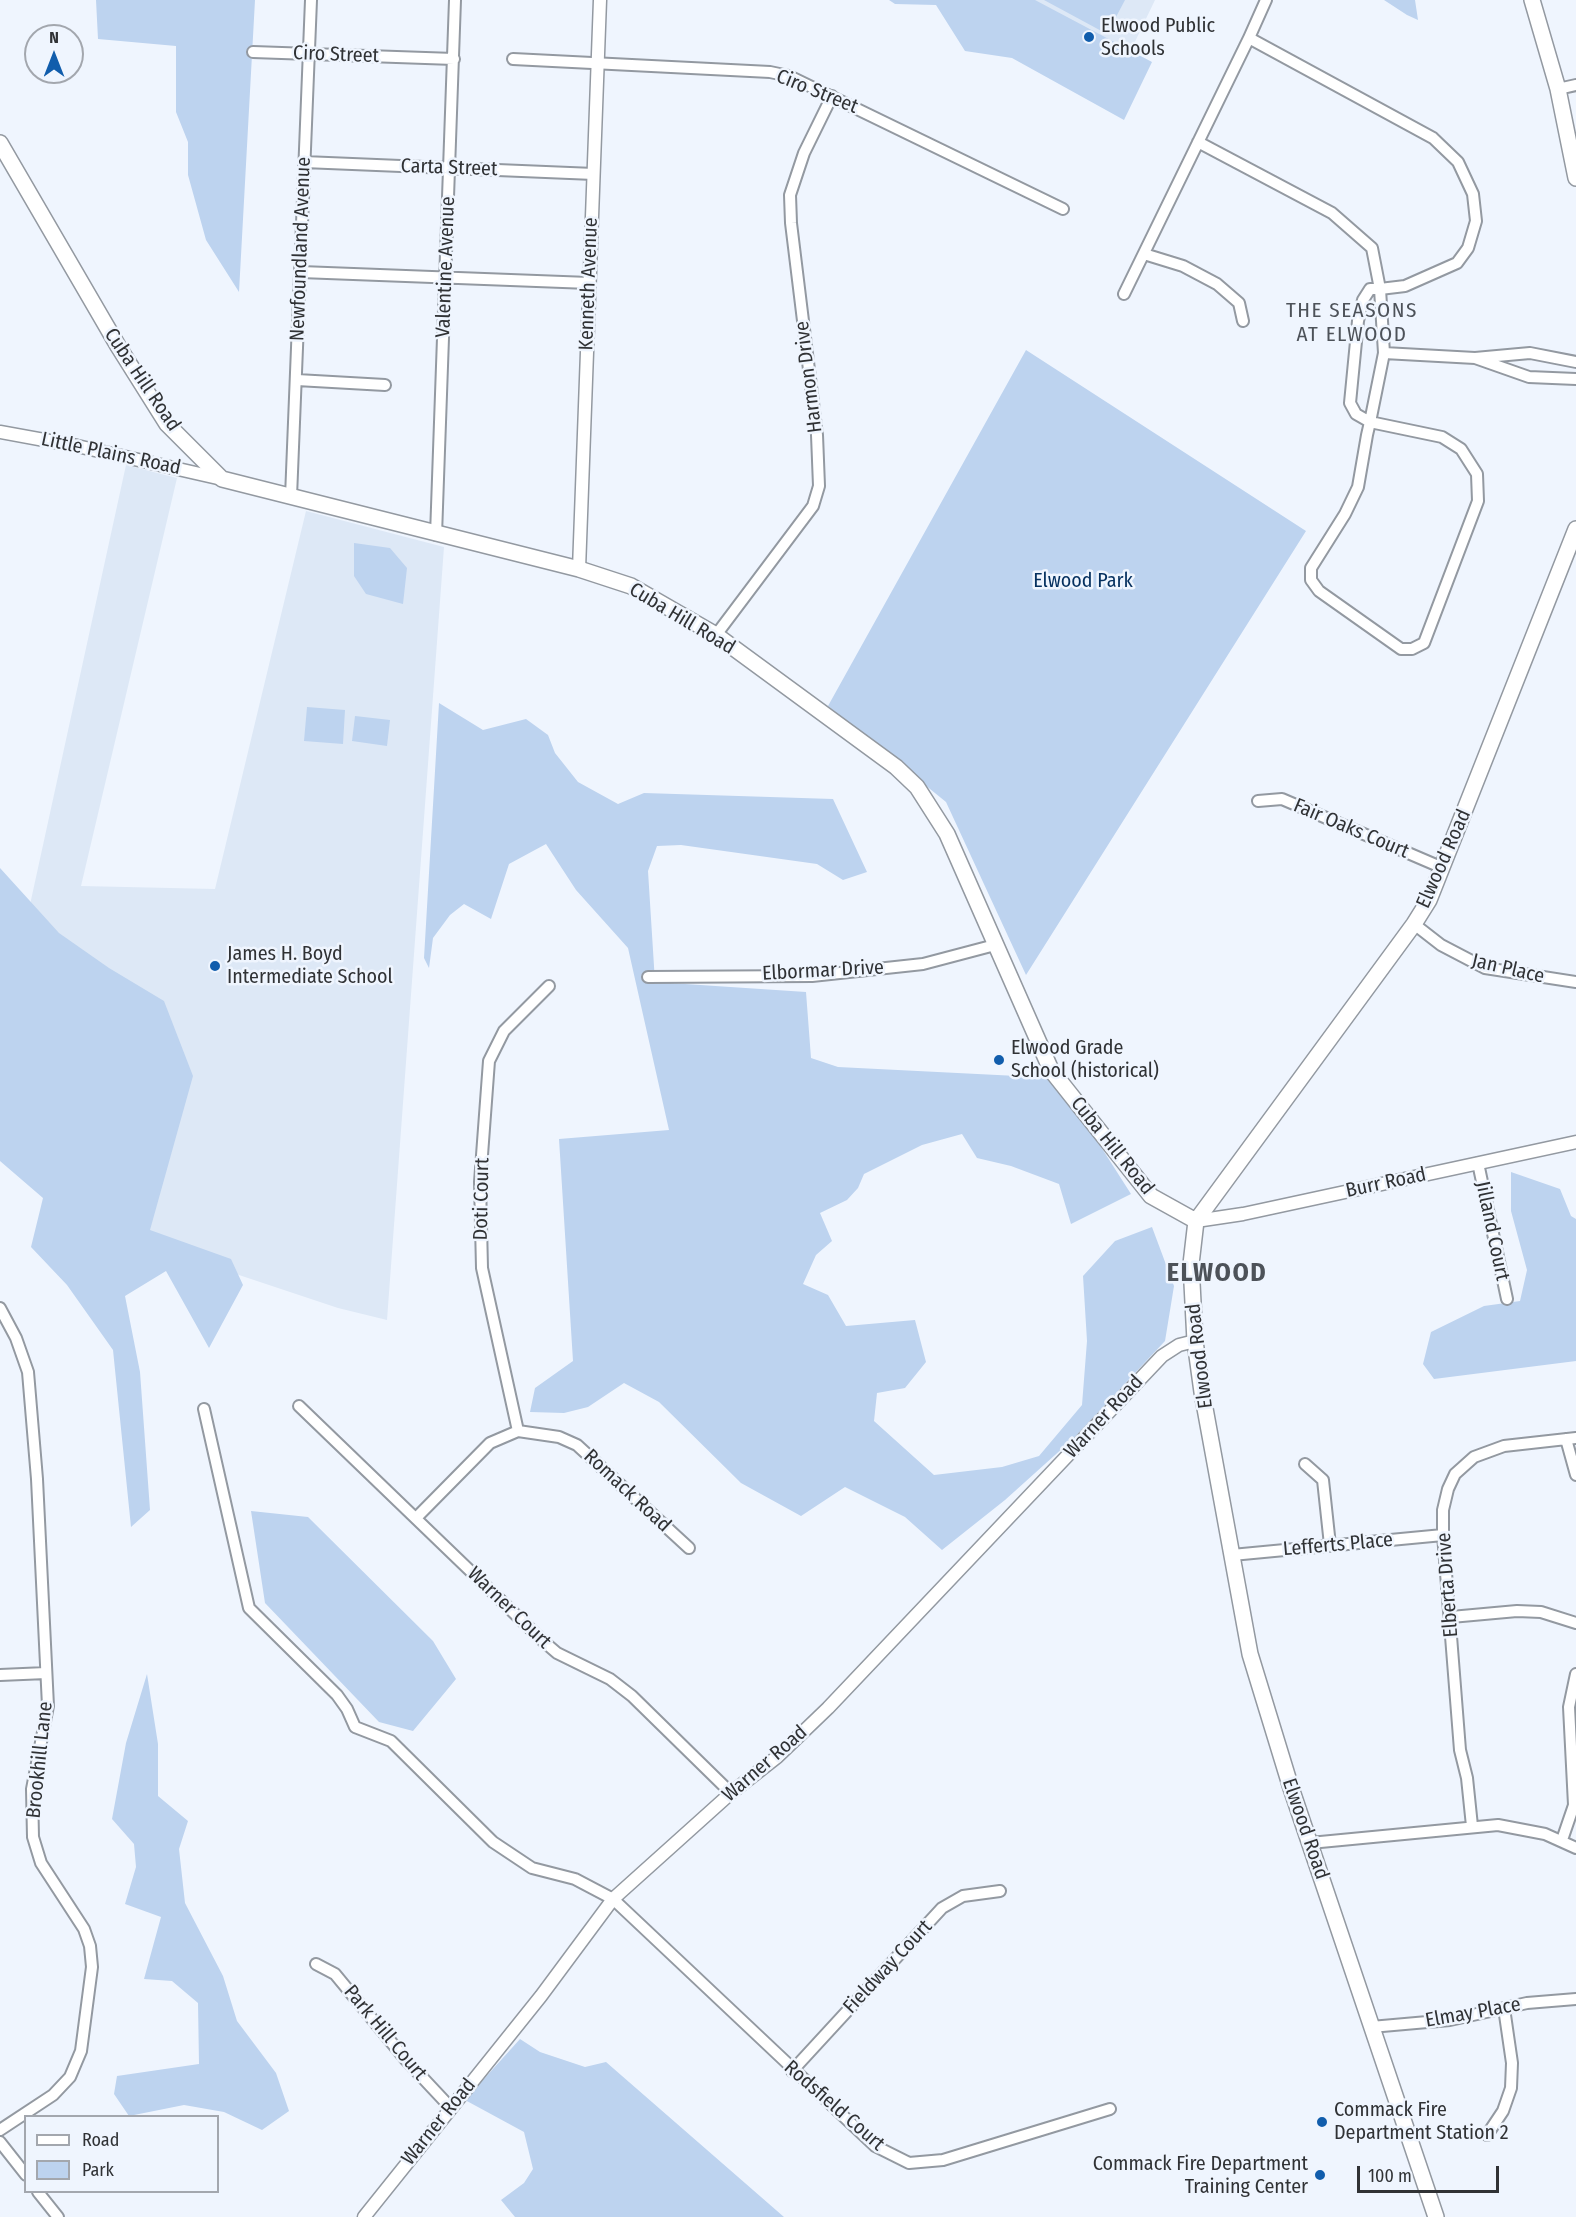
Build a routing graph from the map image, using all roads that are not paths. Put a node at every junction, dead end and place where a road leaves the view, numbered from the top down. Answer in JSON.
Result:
{"nodes":[{"id":1,"x":311,"y":0,"type":"edge"},
{"id":2,"x":455,"y":0,"type":"edge"},
{"id":3,"x":600,"y":0,"type":"edge"},
{"id":4,"x":1266,"y":0,"type":"edge"},
{"id":5,"x":1532,"y":0,"type":"edge"},
{"id":6,"x":1249,"y":38,"type":"junction"},
{"id":7,"x":253,"y":52,"type":"dead end"},
{"id":8,"x":309,"y":54,"type":"junction"},
{"id":9,"x":454,"y":59,"type":"junction"},
{"id":10,"x":513,"y":60,"type":"dead end"},
{"id":11,"x":598,"y":63,"type":"junction"},
{"id":12,"x":1576,"y":85,"type":"edge"},
{"id":13,"x":1558,"y":89,"type":"junction"},
{"id":14,"x":832,"y":96,"type":"junction"},
{"id":15,"x":1198,"y":142,"type":"junction"},
{"id":16,"x":0,"y":143,"type":"edge"},
{"id":17,"x":304,"y":162,"type":"junction"},
{"id":18,"x":450,"y":169,"type":"junction"},
{"id":19,"x":594,"y":174,"type":"junction"},
{"id":20,"x":1576,"y":178,"type":"edge"},
{"id":21,"x":1063,"y":209,"type":"dead end"},
{"id":22,"x":1144,"y":254,"type":"junction"},
{"id":23,"x":301,"y":272,"type":"junction"},
{"id":24,"x":446,"y":277,"type":"junction"},
{"id":25,"x":589,"y":283,"type":"junction"},
{"id":26,"x":1380,"y":289,"type":"junction"},
{"id":27,"x":1124,"y":294,"type":"dead end"},
{"id":28,"x":1243,"y":321,"type":"dead end"},
{"id":29,"x":1384,"y":353,"type":"junction"},
{"id":30,"x":1475,"y":358,"type":"junction"},
{"id":31,"x":1576,"y":362,"type":"edge"},
{"id":32,"x":1576,"y":379,"type":"edge"},
{"id":33,"x":297,"y":380,"type":"junction"},
{"id":34,"x":385,"y":385,"type":"dead end"},
{"id":35,"x":1370,"y":422,"type":"junction"},
{"id":36,"x":0,"y":432,"type":"edge"},
{"id":37,"x":222,"y":479,"type":"junction"},
{"id":38,"x":291,"y":497,"type":"junction"},
{"id":39,"x":1576,"y":529,"type":"edge"},
{"id":40,"x":436,"y":535,"type":"junction"},
{"id":41,"x":579,"y":569,"type":"junction"},
{"id":42,"x":717,"y":635,"type":"junction"},
{"id":43,"x":1258,"y":801,"type":"dead end"},
{"id":44,"x":1443,"y":868,"type":"junction"},
{"id":45,"x":1414,"y":924,"type":"junction"},
{"id":46,"x":995,"y":945,"type":"junction"},
{"id":47,"x":648,"y":978,"type":"dead end"},
{"id":48,"x":1576,"y":982,"type":"edge"},
{"id":49,"x":549,"y":986,"type":"dead end"},
{"id":50,"x":1576,"y":1142,"type":"edge"},
{"id":51,"x":1478,"y":1163,"type":"junction"},
{"id":52,"x":1196,"y":1221,"type":"junction"},
{"id":53,"x":1507,"y":1299,"type":"dead end"},
{"id":54,"x":0,"y":1308,"type":"edge"},
{"id":55,"x":1195,"y":1341,"type":"junction"},
{"id":56,"x":299,"y":1406,"type":"dead end"},
{"id":57,"x":204,"y":1409,"type":"dead end"},
{"id":58,"x":518,"y":1431,"type":"junction"},
{"id":59,"x":1571,"y":1439,"type":"edge"},
{"id":60,"x":1305,"y":1464,"type":"dead end"},
{"id":61,"x":1576,"y":1475,"type":"edge"},
{"id":62,"x":416,"y":1518,"type":"junction"},
{"id":63,"x":1443,"y":1535,"type":"junction"},
{"id":64,"x":1330,"y":1545,"type":"junction"},
{"id":65,"x":689,"y":1548,"type":"dead end"},
{"id":66,"x":1232,"y":1555,"type":"junction"},
{"id":67,"x":1451,"y":1617,"type":"junction"},
{"id":68,"x":1576,"y":1623,"type":"edge"},
{"id":69,"x":46,"y":1673,"type":"junction"},
{"id":70,"x":1576,"y":1674,"type":"edge"},
{"id":71,"x":0,"y":1675,"type":"edge"},
{"id":72,"x":1575,"y":1768,"type":"edge"},
{"id":73,"x":731,"y":1793,"type":"junction"},
{"id":74,"x":1472,"y":1826,"type":"junction"},
{"id":75,"x":1562,"y":1840,"type":"junction"},
{"id":76,"x":1310,"y":1843,"type":"junction"},
{"id":77,"x":1576,"y":1848,"type":"edge"},
{"id":78,"x":1000,"y":1891,"type":"dead end"},
{"id":79,"x":613,"y":1899,"type":"junction"},
{"id":80,"x":316,"y":1964,"type":"dead end"},
{"id":81,"x":1576,"y":1999,"type":"edge"},
{"id":82,"x":1504,"y":2007,"type":"junction"},
{"id":83,"x":1371,"y":2027,"type":"junction"},
{"id":84,"x":792,"y":2071,"type":"junction"},
{"id":85,"x":451,"y":2108,"type":"junction"},
{"id":86,"x":1110,"y":2109,"type":"dead end"},
{"id":87,"x":0,"y":2130,"type":"edge"},
{"id":88,"x":1487,"y":2135,"type":"dead end"},
{"id":89,"x":0,"y":2142,"type":"edge"},
{"id":90,"x":24,"y":2172,"type":"edge"},
{"id":91,"x":39,"y":2193,"type":"edge"},
{"id":92,"x":58,"y":2217,"type":"edge"},
{"id":93,"x":364,"y":2217,"type":"edge"},
{"id":94,"x":1436,"y":2217,"type":"edge"}],
"edges":[{"from":1,"to":8,"type":"street","name":"Newfoundland Avenue"},
{"from":2,"to":9,"type":"street","name":"Valentine Avenue"},
{"from":3,"to":11,"type":"street","name":"Kenneth Avenue"},
{"from":4,"to":6,"type":"street"},
{"from":5,"to":13,"type":"main road"},
{"from":6,"to":15,"type":"street"},
{"from":6,"to":26,"type":"street"},
{"from":7,"to":8,"type":"street","name":"Ciro Street"},
{"from":8,"to":9,"type":"street","name":"Ciro Street"},
{"from":8,"to":17,"type":"street","name":"Newfoundland Avenue"},
{"from":9,"to":18,"type":"street","name":"Valentine Avenue"},
{"from":10,"to":11,"type":"street","name":"Ciro Street"},
{"from":11,"to":14,"type":"street","name":"Ciro Street"},
{"from":11,"to":19,"type":"street","name":"Kenneth Avenue"},
{"from":12,"to":13,"type":"street"},
{"from":13,"to":20,"type":"main road"},
{"from":14,"to":21,"type":"street","name":"Ciro Street"},
{"from":14,"to":42,"type":"street","name":"Harmon Drive"},
{"from":15,"to":22,"type":"street"},
{"from":15,"to":26,"type":"street"},
{"from":16,"to":37,"type":"main road","name":"Cuba Hill Road"},
{"from":17,"to":18,"type":"street","name":"Carta Street"},
{"from":17,"to":23,"type":"street","name":"Newfoundland Avenue"},
{"from":18,"to":19,"type":"street","name":"Carta Street"},
{"from":18,"to":24,"type":"street","name":"Valentine Avenue"},
{"from":19,"to":25,"type":"street","name":"Kenneth Avenue"},
{"from":22,"to":27,"type":"street"},
{"from":22,"to":28,"type":"street"},
{"from":23,"to":24,"type":"street"},
{"from":23,"to":33,"type":"street","name":"Newfoundland Avenue"},
{"from":24,"to":25,"type":"street"},
{"from":24,"to":40,"type":"street","name":"Valentine Avenue"},
{"from":25,"to":41,"type":"street","name":"Kenneth Avenue"},
{"from":26,"to":29,"type":"street"},
{"from":26,"to":35,"type":"street"},
{"from":29,"to":30,"type":"street"},
{"from":29,"to":35,"type":"street"},
{"from":30,"to":31,"type":"street"},
{"from":30,"to":32,"type":"street"},
{"from":33,"to":34,"type":"street"},
{"from":33,"to":38,"type":"street","name":"Newfoundland Avenue"},
{"from":35,"to":35,"type":"street"},
{"from":36,"to":37,"type":"street","name":"Little Plains Road"},
{"from":37,"to":38,"type":"main road","name":"Cuba Hill Road"},
{"from":38,"to":40,"type":"main road","name":"Cuba Hill Road"},
{"from":39,"to":44,"type":"main road","name":"Elwood Road"},
{"from":40,"to":41,"type":"main road","name":"Cuba Hill Road"},
{"from":41,"to":42,"type":"main road","name":"Cuba Hill Road"},
{"from":42,"to":46,"type":"main road","name":"Cuba Hill Road"},
{"from":43,"to":44,"type":"street","name":"Fair Oaks Court"},
{"from":44,"to":45,"type":"main road","name":"Elwood Road"},
{"from":45,"to":48,"type":"street","name":"Jan Place"},
{"from":45,"to":52,"type":"main road","name":"Elwood Road"},
{"from":46,"to":47,"type":"street","name":"Elbormar Drive"},
{"from":46,"to":52,"type":"main road","name":"Cuba Hill Road"},
{"from":49,"to":58,"type":"street","name":"Doti Court"},
{"from":50,"to":51,"type":"street","name":"Burr Road"},
{"from":51,"to":52,"type":"street","name":"Burr Road"},
{"from":51,"to":53,"type":"street","name":"Jilland Court"},
{"from":52,"to":55,"type":"main road","name":"Elwood Road"},
{"from":54,"to":69,"type":"street","name":"Brookhill Lane"},
{"from":55,"to":66,"type":"main road","name":"Elwood Road"},
{"from":55,"to":73,"type":"street","name":"Warner Road"},
{"from":56,"to":62,"type":"street","name":"Warner Court"},
{"from":57,"to":79,"type":"street","name":"Rodsfield Court"},
{"from":58,"to":62,"type":"street"},
{"from":58,"to":65,"type":"street","name":"Romack Road"},
{"from":59,"to":61,"type":"street"},
{"from":59,"to":63,"type":"street","name":"Elberta Drive"},
{"from":60,"to":64,"type":"street"},
{"from":62,"to":73,"type":"street","name":"Warner Court"},
{"from":63,"to":64,"type":"street","name":"Lefferts Place"},
{"from":63,"to":67,"type":"street","name":"Elberta Drive"},
{"from":64,"to":66,"type":"street","name":"Lefferts Place"},
{"from":66,"to":76,"type":"main road","name":"Elwood Road"},
{"from":67,"to":68,"type":"street"},
{"from":67,"to":74,"type":"street","name":"Elberta Drive"},
{"from":69,"to":71,"type":"street"},
{"from":69,"to":87,"type":"street","name":"Brookhill Lane"},
{"from":70,"to":72,"type":"street"},
{"from":72,"to":75,"type":"street"},
{"from":73,"to":79,"type":"street","name":"Warner Road"},
{"from":74,"to":75,"type":"street"},
{"from":74,"to":76,"type":"street"},
{"from":75,"to":77,"type":"street"},
{"from":76,"to":83,"type":"main road","name":"Elwood Road"},
{"from":78,"to":84,"type":"street","name":"Fieldway Court"},
{"from":79,"to":84,"type":"street","name":"Rodsfield Court"},
{"from":79,"to":85,"type":"street","name":"Warner Road"},
{"from":80,"to":85,"type":"street","name":"Park Hill Court"},
{"from":81,"to":82,"type":"street","name":"Elmay Place"},
{"from":82,"to":83,"type":"street","name":"Elmay Place"},
{"from":82,"to":88,"type":"street"},
{"from":83,"to":94,"type":"main road","name":"Elwood Road"},
{"from":84,"to":86,"type":"street","name":"Rodsfield Court"},
{"from":85,"to":93,"type":"street","name":"Warner Road"},
{"from":89,"to":90,"type":"street"},
{"from":91,"to":92,"type":"street"}]}
